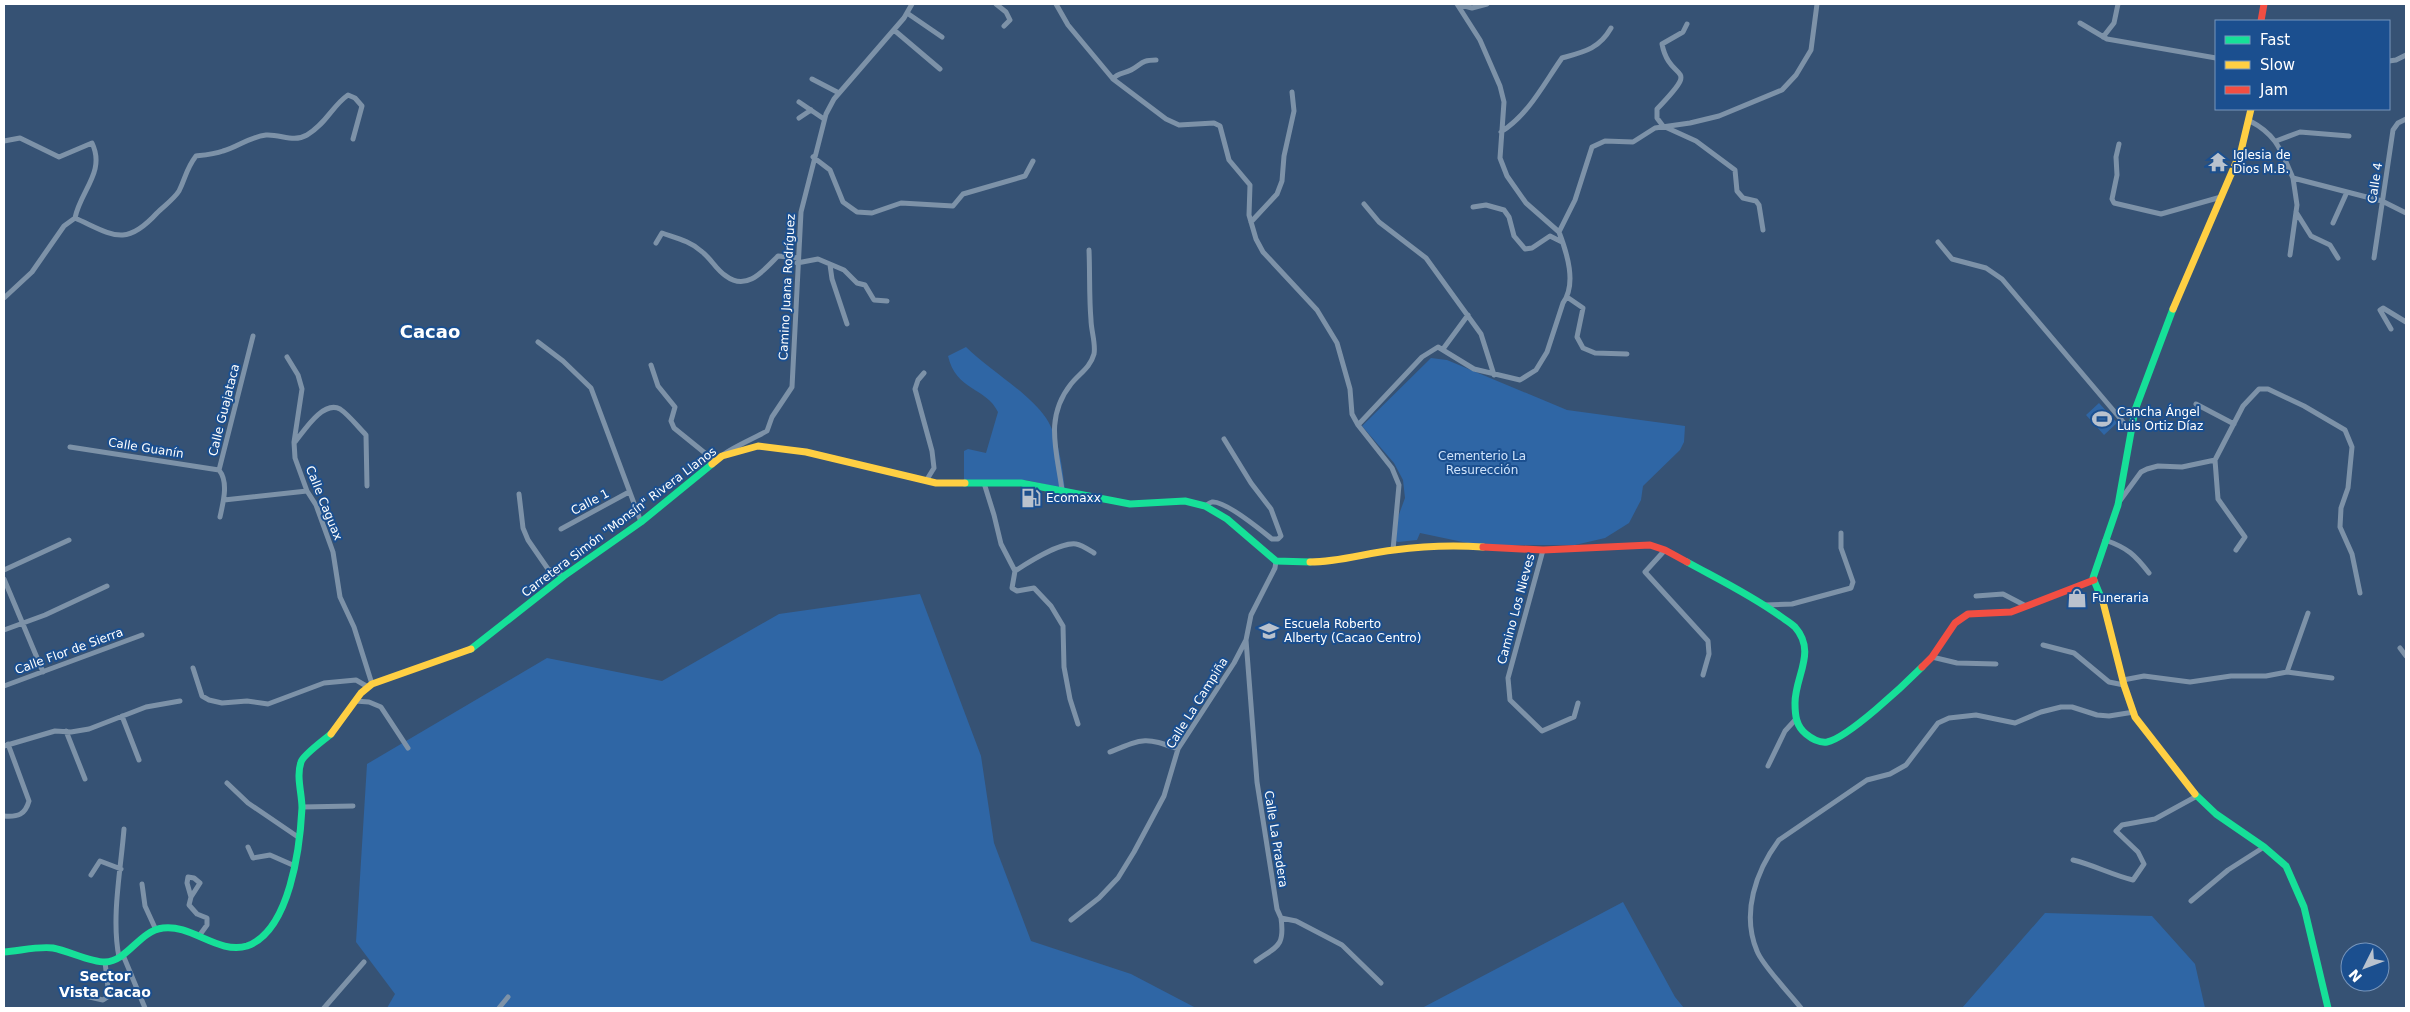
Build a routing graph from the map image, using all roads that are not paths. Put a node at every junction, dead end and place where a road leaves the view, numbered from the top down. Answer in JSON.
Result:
{"nodes":[{"id":1,"x":912,"y":4,"type":"edge"},
{"id":2,"x":996,"y":4,"type":"edge"},
{"id":3,"x":1056,"y":4,"type":"edge"},
{"id":4,"x":1457,"y":4,"type":"edge"},
{"id":5,"x":1486,"y":4,"type":"edge"},
{"id":6,"x":1817,"y":4,"type":"edge"},
{"id":7,"x":2118,"y":4,"type":"edge"},
{"id":8,"x":2264,"y":4,"type":"edge"},
{"id":9,"x":907,"y":13,"type":"junction"},
{"id":10,"x":2261,"y":20,"type":"edge"},
{"id":11,"x":2080,"y":23,"type":"dead end"},
{"id":12,"x":1687,"y":24,"type":"dead end"},
{"id":13,"x":1004,"y":26,"type":"dead end"},
{"id":14,"x":1611,"y":28,"type":"dead end"},
{"id":15,"x":894,"y":30,"type":"junction"},
{"id":16,"x":942,"y":37,"type":"dead end"},
{"id":17,"x":2103,"y":37,"type":"junction"},
{"id":18,"x":2406,"y":55,"type":"edge"},
{"id":19,"x":2215,"y":58,"type":"edge"},
{"id":20,"x":1156,"y":60,"type":"dead end"},
{"id":21,"x":2390,"y":61,"type":"edge"},
{"id":22,"x":940,"y":69,"type":"dead end"},
{"id":23,"x":812,"y":79,"type":"dead end"},
{"id":24,"x":1113,"y":79,"type":"junction"},
{"id":25,"x":1292,"y":92,"type":"dead end"},
{"id":26,"x":839,"y":93,"type":"junction"},
{"id":27,"x":799,"y":102,"type":"dead end"},
{"id":28,"x":811,"y":110,"type":"junction"},
{"id":29,"x":2251,"y":110,"type":"edge"},
{"id":30,"x":799,"y":118,"type":"dead end"},
{"id":31,"x":824,"y":119,"type":"junction"},
{"id":32,"x":2406,"y":120,"type":"edge"},
{"id":33,"x":2250,"y":121,"type":"junction"},
{"id":34,"x":1664,"y":126,"type":"junction"},
{"id":35,"x":1500,"y":132,"type":"junction"},
{"id":36,"x":2349,"y":136,"type":"dead end"},
{"id":37,"x":353,"y":140,"type":"dead end"},
{"id":38,"x":2276,"y":141,"type":"junction"},
{"id":39,"x":4,"y":142,"type":"edge"},
{"id":40,"x":2119,"y":144,"type":"dead end"},
{"id":41,"x":813,"y":158,"type":"junction"},
{"id":42,"x":1033,"y":161,"type":"dead end"},
{"id":43,"x":2293,"y":178,"type":"junction"},
{"id":44,"x":2348,"y":192,"type":"junction"},
{"id":45,"x":2221,"y":197,"type":"junction"},
{"id":46,"x":2382,"y":201,"type":"junction"},
{"id":47,"x":1364,"y":204,"type":"dead end"},
{"id":48,"x":1473,"y":207,"type":"dead end"},
{"id":49,"x":2296,"y":212,"type":"junction"},
{"id":50,"x":2406,"y":213,"type":"edge"},
{"id":51,"x":75,"y":218,"type":"junction"},
{"id":52,"x":1251,"y":222,"type":"junction"},
{"id":53,"x":2333,"y":223,"type":"dead end"},
{"id":54,"x":1763,"y":230,"type":"dead end"},
{"id":55,"x":1559,"y":232,"type":"junction"},
{"id":56,"x":1562,"y":242,"type":"junction"},
{"id":57,"x":1938,"y":242,"type":"dead end"},
{"id":58,"x":656,"y":243,"type":"dead end"},
{"id":59,"x":1089,"y":250,"type":"dead end"},
{"id":60,"x":2290,"y":255,"type":"dead end"},
{"id":61,"x":2338,"y":258,"type":"dead end"},
{"id":62,"x":2374,"y":258,"type":"dead end"},
{"id":63,"x":797,"y":261,"type":"junction"},
{"id":64,"x":830,"y":265,"type":"junction"},
{"id":65,"x":1567,"y":297,"type":"junction"},
{"id":66,"x":4,"y":298,"type":"edge"},
{"id":67,"x":887,"y":301,"type":"dead end"},
{"id":68,"x":1468,"y":315,"type":"junction"},
{"id":69,"x":2406,"y":322,"type":"edge"},
{"id":70,"x":847,"y":324,"type":"dead end"},
{"id":71,"x":2391,"y":329,"type":"dead end"},
{"id":72,"x":253,"y":336,"type":"dead end"},
{"id":73,"x":538,"y":342,"type":"dead end"},
{"id":74,"x":1443,"y":349,"type":"junction"},
{"id":75,"x":1627,"y":354,"type":"dead end"},
{"id":76,"x":286,"y":357,"type":"dead end"},
{"id":77,"x":652,"y":365,"type":"dead end"},
{"id":78,"x":924,"y":373,"type":"dead end"},
{"id":79,"x":1494,"y":375,"type":"junction"},
{"id":80,"x":2196,"y":404,"type":"dead end"},
{"id":81,"x":2234,"y":424,"type":"junction"},
{"id":82,"x":1358,"y":425,"type":"junction"},
{"id":83,"x":2130,"y":430,"type":"junction"},
{"id":84,"x":1224,"y":439,"type":"dead end"},
{"id":85,"x":294,"y":442,"type":"junction"},
{"id":86,"x":70,"y":447,"type":"dead end"},
{"id":87,"x":721,"y":456,"type":"junction"},
{"id":88,"x":2216,"y":460,"type":"junction"},
{"id":89,"x":219,"y":470,"type":"junction"},
{"id":90,"x":926,"y":480,"type":"junction"},
{"id":91,"x":984,"y":483,"type":"junction"},
{"id":92,"x":368,"y":486,"type":"dead end"},
{"id":93,"x":1062,"y":490,"type":"junction"},
{"id":94,"x":307,"y":491,"type":"junction"},
{"id":95,"x":629,"y":492,"type":"junction"},
{"id":96,"x":519,"y":494,"type":"dead end"},
{"id":97,"x":224,"y":500,"type":"junction"},
{"id":98,"x":2118,"y":505,"type":"junction"},
{"id":99,"x":1205,"y":506,"type":"junction"},
{"id":100,"x":220,"y":517,"type":"dead end"},
{"id":101,"x":641,"y":522,"type":"junction"},
{"id":102,"x":561,"y":529,"type":"dead end"},
{"id":103,"x":1840,"y":533,"type":"dead end"},
{"id":104,"x":69,"y":540,"type":"dead end"},
{"id":105,"x":2105,"y":540,"type":"junction"},
{"id":106,"x":1392,"y":550,"type":"junction"},
{"id":107,"x":1543,"y":550,"type":"junction"},
{"id":108,"x":1664,"y":550,"type":"junction"},
{"id":109,"x":2236,"y":550,"type":"dead end"},
{"id":110,"x":1094,"y":553,"type":"dead end"},
{"id":111,"x":1276,"y":561,"type":"junction"},
{"id":112,"x":4,"y":570,"type":"edge"},
{"id":113,"x":1015,"y":571,"type":"junction"},
{"id":114,"x":2149,"y":573,"type":"dead end"},
{"id":115,"x":564,"y":576,"type":"junction"},
{"id":116,"x":4,"y":579,"type":"edge"},
{"id":117,"x":2094,"y":580,"type":"junction"},
{"id":118,"x":107,"y":586,"type":"dead end"},
{"id":119,"x":2360,"y":593,"type":"dead end"},
{"id":120,"x":1976,"y":596,"type":"dead end"},
{"id":121,"x":1765,"y":605,"type":"junction"},
{"id":122,"x":2026,"y":606,"type":"junction"},
{"id":123,"x":2308,"y":613,"type":"dead end"},
{"id":124,"x":22,"y":624,"type":"junction"},
{"id":125,"x":4,"y":630,"type":"edge"},
{"id":126,"x":142,"y":635,"type":"dead end"},
{"id":127,"x":1246,"y":640,"type":"junction"},
{"id":128,"x":2043,"y":644,"type":"dead end"},
{"id":129,"x":2400,"y":648,"type":"dead end"},
{"id":130,"x":2406,"y":656,"type":"edge"},
{"id":131,"x":1932,"y":658,"type":"junction"},
{"id":132,"x":1996,"y":664,"type":"dead end"},
{"id":133,"x":193,"y":668,"type":"dead end"},
{"id":134,"x":43,"y":672,"type":"junction"},
{"id":135,"x":2287,"y":672,"type":"junction"},
{"id":136,"x":1703,"y":675,"type":"dead end"},
{"id":137,"x":2332,"y":678,"type":"dead end"},
{"id":138,"x":2124,"y":683,"type":"junction"},
{"id":139,"x":4,"y":686,"type":"edge"},
{"id":140,"x":370,"y":686,"type":"junction"},
{"id":141,"x":180,"y":701,"type":"dead end"},
{"id":142,"x":355,"y":701,"type":"junction"},
{"id":143,"x":1578,"y":703,"type":"dead end"},
{"id":144,"x":2134,"y":712,"type":"junction"},
{"id":145,"x":122,"y":716,"type":"junction"},
{"id":146,"x":1796,"y":719,"type":"junction"},
{"id":147,"x":1078,"y":724,"type":"dead end"},
{"id":148,"x":66,"y":732,"type":"junction"},
{"id":149,"x":6,"y":745,"type":"edge"},
{"id":150,"x":408,"y":748,"type":"dead end"},
{"id":151,"x":1178,"y":749,"type":"junction"},
{"id":152,"x":1110,"y":752,"type":"dead end"},
{"id":153,"x":139,"y":760,"type":"dead end"},
{"id":154,"x":1768,"y":766,"type":"dead end"},
{"id":155,"x":85,"y":779,"type":"dead end"},
{"id":156,"x":226,"y":783,"type":"dead end"},
{"id":157,"x":2197,"y":796,"type":"junction"},
{"id":158,"x":353,"y":806,"type":"dead end"},
{"id":159,"x":302,"y":807,"type":"junction"},
{"id":160,"x":4,"y":816,"type":"edge"},
{"id":161,"x":124,"y":829,"type":"dead end"},
{"id":162,"x":298,"y":836,"type":"junction"},
{"id":163,"x":248,"y":847,"type":"dead end"},
{"id":164,"x":2264,"y":847,"type":"junction"},
{"id":165,"x":2073,"y":860,"type":"dead end"},
{"id":166,"x":295,"y":866,"type":"junction"},
{"id":167,"x":121,"y":869,"type":"junction"},
{"id":168,"x":90,"y":875,"type":"dead end"},
{"id":169,"x":142,"y":884,"type":"dead end"},
{"id":170,"x":191,"y":897,"type":"dead end"},
{"id":171,"x":2192,"y":901,"type":"dead end"},
{"id":172,"x":1281,"y":918,"type":"junction"},
{"id":173,"x":1071,"y":920,"type":"dead end"},
{"id":174,"x":156,"y":930,"type":"junction"},
{"id":175,"x":198,"y":936,"type":"junction"},
{"id":176,"x":4,"y":952,"type":"edge"},
{"id":177,"x":121,"y":956,"type":"junction"},
{"id":178,"x":1256,"y":961,"type":"dead end"},
{"id":179,"x":105,"y":962,"type":"junction"},
{"id":180,"x":364,"y":962,"type":"dead end"},
{"id":181,"x":1381,"y":983,"type":"dead end"},
{"id":182,"x":85,"y":996,"type":"dead end"},
{"id":183,"x":508,"y":997,"type":"dead end"},
{"id":184,"x":145,"y":1008,"type":"edge"},
{"id":185,"x":324,"y":1008,"type":"edge"},
{"id":186,"x":499,"y":1008,"type":"edge"},
{"id":187,"x":1801,"y":1008,"type":"edge"},
{"id":188,"x":2328,"y":1008,"type":"edge"}],
"edges":[{"from":1,"to":9,"type":"street","name":"Camino Juana Rodríguez"},
{"from":2,"to":13,"type":"street"},
{"from":3,"to":24,"type":"street"},
{"from":4,"to":5,"type":"street"},
{"from":4,"to":35,"type":"street"},
{"from":6,"to":34,"type":"street"},
{"from":7,"to":17,"type":"street"},
{"from":8,"to":10,"type":"street"},
{"from":9,"to":15,"type":"street","name":"Camino Juana Rodríguez"},
{"from":9,"to":16,"type":"street"},
{"from":11,"to":17,"type":"street"},
{"from":12,"to":34,"type":"street"},
{"from":14,"to":35,"type":"street"},
{"from":15,"to":22,"type":"street"},
{"from":15,"to":26,"type":"street","name":"Camino Juana Rodríguez"},
{"from":17,"to":19,"type":"street"},
{"from":18,"to":21,"type":"street"},
{"from":20,"to":24,"type":"street"},
{"from":23,"to":26,"type":"street"},
{"from":24,"to":52,"type":"street"},
{"from":25,"to":52,"type":"street"},
{"from":26,"to":31,"type":"street","name":"Camino Juana Rodríguez"},
{"from":27,"to":28,"type":"street"},
{"from":28,"to":30,"type":"street"},
{"from":28,"to":31,"type":"street"},
{"from":29,"to":33,"type":"street"},
{"from":31,"to":41,"type":"street","name":"Camino Juana Rodríguez"},
{"from":32,"to":46,"type":"street","name":"Calle 4"},
{"from":33,"to":38,"type":"street"},
{"from":33,"to":45,"type":"street"},
{"from":34,"to":54,"type":"street"},
{"from":34,"to":55,"type":"street"},
{"from":35,"to":55,"type":"street"},
{"from":36,"to":38,"type":"street"},
{"from":37,"to":51,"type":"street"},
{"from":38,"to":43,"type":"street"},
{"from":39,"to":51,"type":"street"},
{"from":40,"to":45,"type":"street"},
{"from":41,"to":42,"type":"street"},
{"from":41,"to":63,"type":"street","name":"Camino Juana Rodríguez"},
{"from":43,"to":44,"type":"street"},
{"from":43,"to":49,"type":"street"},
{"from":44,"to":46,"type":"street"},
{"from":44,"to":53,"type":"street"},
{"from":45,"to":83,"type":"street"},
{"from":46,"to":50,"type":"street"},
{"from":46,"to":62,"type":"street","name":"Calle 4"},
{"from":47,"to":68,"type":"street"},
{"from":48,"to":56,"type":"street"},
{"from":49,"to":60,"type":"street"},
{"from":49,"to":61,"type":"street"},
{"from":51,"to":66,"type":"street"},
{"from":52,"to":82,"type":"street"},
{"from":55,"to":56,"type":"street"},
{"from":56,"to":65,"type":"street"},
{"from":57,"to":83,"type":"street"},
{"from":58,"to":63,"type":"street"},
{"from":59,"to":93,"type":"street"},
{"from":63,"to":64,"type":"street"},
{"from":63,"to":87,"type":"street","name":"Camino Juana Rodríguez"},
{"from":64,"to":67,"type":"street"},
{"from":64,"to":70,"type":"street"},
{"from":65,"to":75,"type":"street"},
{"from":65,"to":79,"type":"street"},
{"from":68,"to":74,"type":"street"},
{"from":68,"to":79,"type":"street"},
{"from":69,"to":71,"type":"street"},
{"from":72,"to":89,"type":"street","name":"Calle Guajataca"},
{"from":73,"to":95,"type":"street"},
{"from":74,"to":79,"type":"street"},
{"from":74,"to":82,"type":"street"},
{"from":76,"to":85,"type":"street","name":"Calle Caguax"},
{"from":77,"to":87,"type":"street"},
{"from":78,"to":90,"type":"street"},
{"from":80,"to":81,"type":"street"},
{"from":81,"to":88,"type":"street"},
{"from":81,"to":119,"type":"street"},
{"from":82,"to":106,"type":"street"},
{"from":83,"to":98,"type":"street"},
{"from":84,"to":99,"type":"street"},
{"from":85,"to":92,"type":"street"},
{"from":85,"to":94,"type":"street","name":"Calle Caguax"},
{"from":86,"to":89,"type":"street","name":"Calle Guanín"},
{"from":87,"to":90,"type":"street","name":"Carretera Simón \"Monsín\" Rivera Llanos"},
{"from":87,"to":101,"type":"street","name":"Carretera Simón \"Monsín\" Rivera Llanos"},
{"from":88,"to":98,"type":"street"},
{"from":88,"to":109,"type":"street"},
{"from":89,"to":97,"type":"street","name":"Calle Guajataca"},
{"from":90,"to":91,"type":"street","name":"Carretera Simón \"Monsín\" Rivera Llanos"},
{"from":91,"to":93,"type":"street","name":"Carretera Simón \"Monsín\" Rivera Llanos"},
{"from":91,"to":113,"type":"street"},
{"from":93,"to":99,"type":"street","name":"Carretera Simón \"Monsín\" Rivera Llanos"},
{"from":94,"to":97,"type":"street"},
{"from":94,"to":140,"type":"street","name":"Calle Caguax"},
{"from":95,"to":101,"type":"street"},
{"from":95,"to":102,"type":"street","name":"Calle 1"},
{"from":96,"to":115,"type":"street"},
{"from":97,"to":100,"type":"street","name":"Calle Guajataca"},
{"from":98,"to":105,"type":"street"},
{"from":99,"to":111,"type":"street","name":"Carretera Simón \"Monsín\" Rivera Llanos"},
{"from":101,"to":115,"type":"street","name":"Carretera Simón \"Monsín\" Rivera Llanos"},
{"from":103,"to":121,"type":"street"},
{"from":104,"to":112,"type":"street"},
{"from":105,"to":114,"type":"street"},
{"from":105,"to":117,"type":"street"},
{"from":106,"to":107,"type":"street"},
{"from":106,"to":111,"type":"street"},
{"from":107,"to":108,"type":"street"},
{"from":107,"to":143,"type":"street","name":"Camino Los Nieves"},
{"from":108,"to":121,"type":"street"},
{"from":108,"to":136,"type":"street"},
{"from":110,"to":113,"type":"street"},
{"from":111,"to":127,"type":"street","name":"Calle La Campiña"},
{"from":113,"to":147,"type":"street"},
{"from":115,"to":140,"type":"street","name":"Carretera Simón \"Monsín\" Rivera Llanos"},
{"from":116,"to":124,"type":"street"},
{"from":117,"to":122,"type":"street"},
{"from":117,"to":138,"type":"street"},
{"from":118,"to":124,"type":"street"},
{"from":120,"to":122,"type":"street"},
{"from":121,"to":146,"type":"street"},
{"from":122,"to":131,"type":"street"},
{"from":123,"to":135,"type":"street"},
{"from":124,"to":125,"type":"street"},
{"from":124,"to":134,"type":"street"},
{"from":126,"to":134,"type":"street","name":"Calle Flor de Sierra"},
{"from":127,"to":151,"type":"street","name":"Calle La Campiña"},
{"from":127,"to":172,"type":"street","name":"Calle La Pradera"},
{"from":128,"to":138,"type":"street"},
{"from":129,"to":130,"type":"street"},
{"from":131,"to":132,"type":"street"},
{"from":131,"to":146,"type":"street"},
{"from":133,"to":140,"type":"street"},
{"from":134,"to":139,"type":"street","name":"Calle Flor de Sierra"},
{"from":135,"to":137,"type":"street"},
{"from":135,"to":138,"type":"street"},
{"from":138,"to":144,"type":"street"},
{"from":140,"to":142,"type":"street","name":"Carretera Simón \"Monsín\" Rivera Llanos"},
{"from":141,"to":145,"type":"street"},
{"from":142,"to":150,"type":"street"},
{"from":142,"to":159,"type":"street","name":"Carretera Simón \"Monsín\" Rivera Llanos"},
{"from":144,"to":157,"type":"street"},
{"from":144,"to":187,"type":"street"},
{"from":145,"to":148,"type":"street"},
{"from":145,"to":153,"type":"street"},
{"from":146,"to":154,"type":"street"},
{"from":148,"to":149,"type":"street"},
{"from":148,"to":155,"type":"street"},
{"from":149,"to":160,"type":"street"},
{"from":151,"to":152,"type":"street"},
{"from":151,"to":173,"type":"street","name":"Calle La Campiña"},
{"from":156,"to":162,"type":"street"},
{"from":157,"to":164,"type":"street"},
{"from":157,"to":165,"type":"street"},
{"from":158,"to":159,"type":"street"},
{"from":159,"to":162,"type":"street","name":"Carretera Simón \"Monsín\" Rivera Llanos"},
{"from":161,"to":167,"type":"street"},
{"from":162,"to":166,"type":"street","name":"Carretera Simón \"Monsín\" Rivera Llanos"},
{"from":163,"to":166,"type":"street"},
{"from":164,"to":171,"type":"street"},
{"from":164,"to":188,"type":"street"},
{"from":166,"to":175,"type":"street","name":"Carretera Simón \"Monsín\" Rivera Llanos"},
{"from":167,"to":168,"type":"street"},
{"from":167,"to":177,"type":"street"},
{"from":169,"to":174,"type":"street"},
{"from":170,"to":175,"type":"street"},
{"from":172,"to":178,"type":"street","name":"Calle La Pradera"},
{"from":172,"to":181,"type":"street"},
{"from":174,"to":175,"type":"street","name":"Carretera Simón \"Monsín\" Rivera Llanos"},
{"from":174,"to":177,"type":"street"},
{"from":176,"to":179,"type":"street"},
{"from":177,"to":179,"type":"street"},
{"from":177,"to":184,"type":"street"},
{"from":179,"to":182,"type":"street"},
{"from":180,"to":185,"type":"street"},
{"from":183,"to":186,"type":"street"}]}
